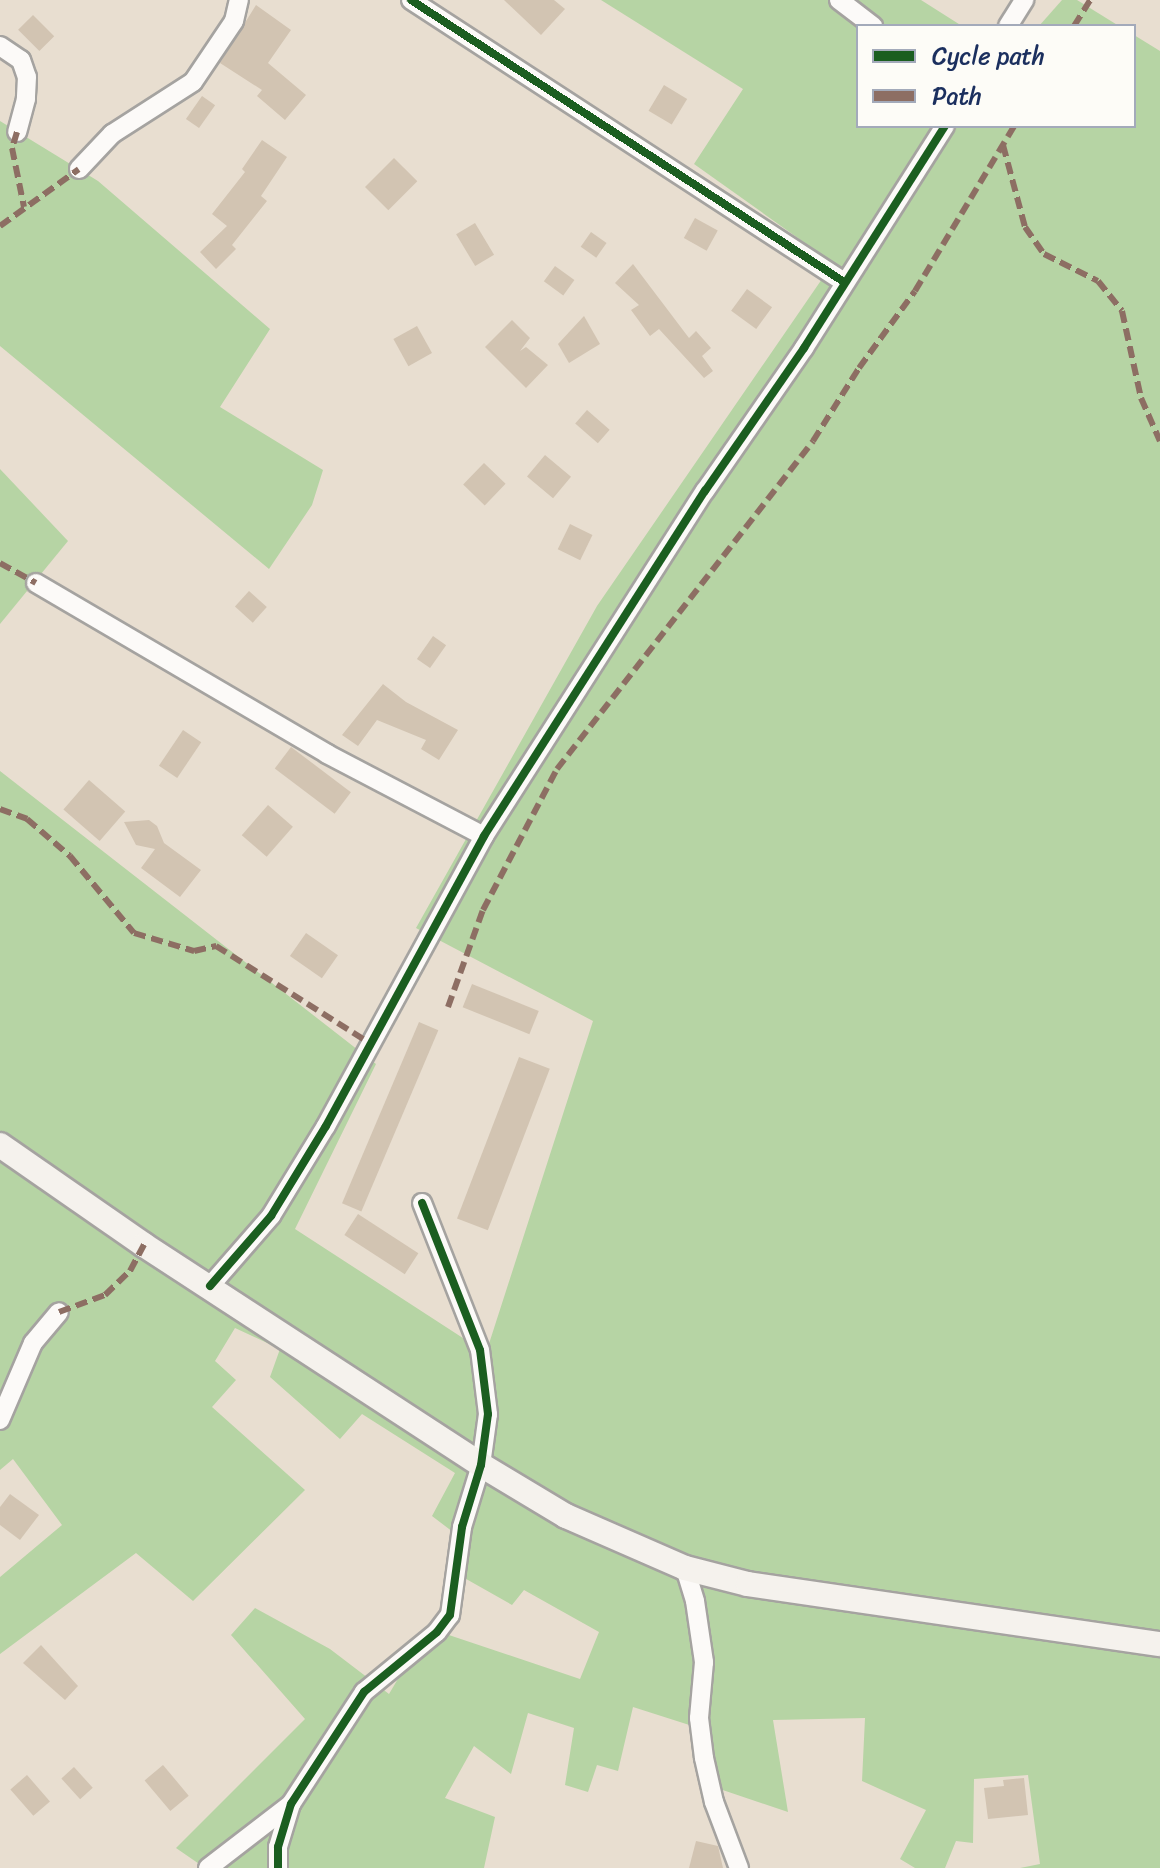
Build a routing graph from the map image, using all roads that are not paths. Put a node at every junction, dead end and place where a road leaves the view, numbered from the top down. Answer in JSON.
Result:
{"nodes":[{"id":1,"x":239,"y":0,"type":"edge"},
{"id":2,"x":411,"y":0,"type":"edge"},
{"id":3,"x":839,"y":0,"type":"edge"},
{"id":4,"x":1024,"y":0,"type":"edge"},
{"id":5,"x":870,"y":24,"type":"edge"},
{"id":6,"x":1009,"y":24,"type":"edge"},
{"id":7,"x":0,"y":46,"type":"edge"},
{"id":8,"x":944,"y":128,"type":"edge"},
{"id":9,"x":17,"y":132,"type":"dead end"},
{"id":10,"x":79,"y":169,"type":"dead end"},
{"id":11,"x":844,"y":282,"type":"junction"},
{"id":12,"x":36,"y":583,"type":"dead end"},
{"id":13,"x":484,"y":836,"type":"junction"},
{"id":14,"x":0,"y":1145,"type":"edge"},
{"id":15,"x":422,"y":1203,"type":"dead end"},
{"id":16,"x":210,"y":1286,"type":"junction"},
{"id":17,"x":59,"y":1312,"type":"dead end"},
{"id":18,"x":0,"y":1420,"type":"edge"},
{"id":19,"x":481,"y":1465,"type":"junction"},
{"id":20,"x":685,"y":1568,"type":"junction"},
{"id":21,"x":1160,"y":1644,"type":"edge"},
{"id":22,"x":291,"y":1804,"type":"junction"},
{"id":23,"x":208,"y":1868,"type":"edge"},
{"id":24,"x":278,"y":1868,"type":"edge"},
{"id":25,"x":739,"y":1868,"type":"edge"}],
"edges":[{"from":1,"to":10,"type":"street"},
{"from":2,"to":11,"type":"street"},
{"from":3,"to":5,"type":"street"},
{"from":4,"to":6,"type":"street"},
{"from":7,"to":9,"type":"street"},
{"from":8,"to":11,"type":"street"},
{"from":11,"to":13,"type":"street"},
{"from":12,"to":13,"type":"street"},
{"from":13,"to":16,"type":"street"},
{"from":14,"to":16,"type":"main road"},
{"from":15,"to":19,"type":"street"},
{"from":16,"to":19,"type":"main road"},
{"from":17,"to":18,"type":"street"},
{"from":19,"to":20,"type":"main road"},
{"from":19,"to":22,"type":"street"},
{"from":20,"to":21,"type":"main road"},
{"from":20,"to":25,"type":"street"},
{"from":22,"to":23,"type":"street"},
{"from":22,"to":24,"type":"street"}]}
